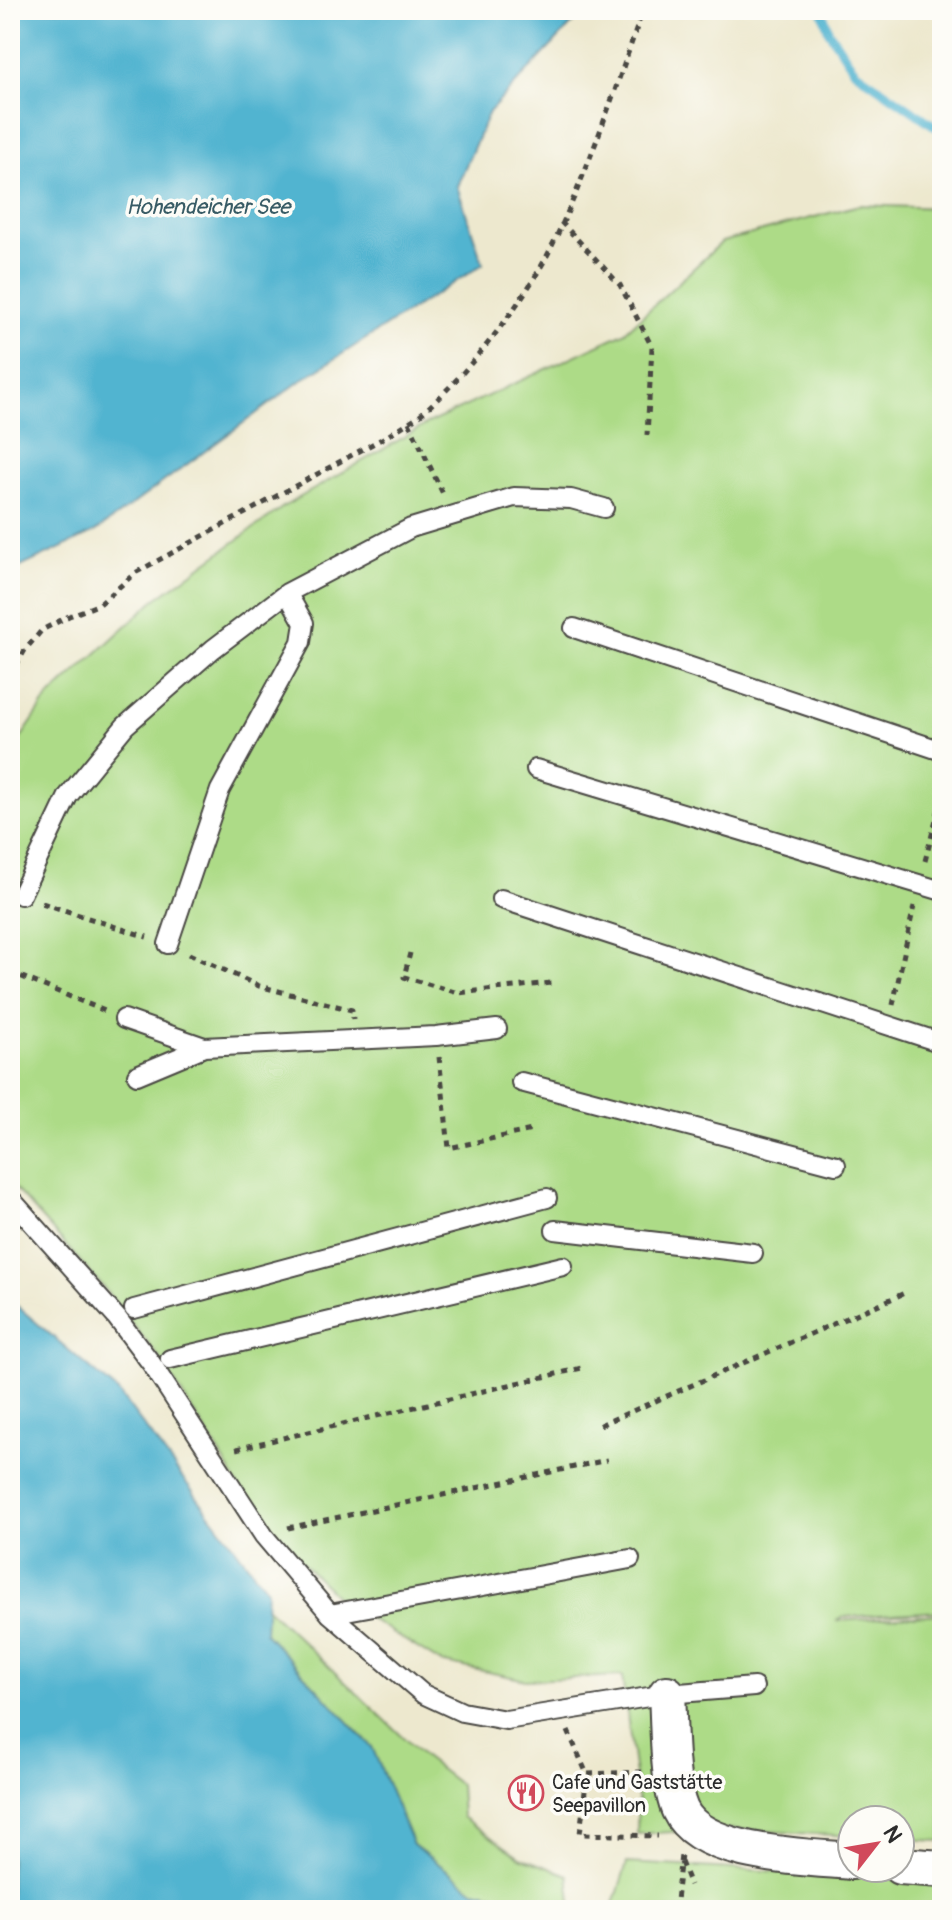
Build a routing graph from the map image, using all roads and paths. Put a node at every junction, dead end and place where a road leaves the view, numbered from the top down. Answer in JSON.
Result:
{"nodes":[{"id":1,"x":643,"y":10,"type":"edge"},
{"id":2,"x":561,"y":222,"type":"junction"},
{"id":3,"x":409,"y":422,"type":"junction"},
{"id":4,"x":647,"y":435,"type":"dead end"},
{"id":5,"x":604,"y":508,"type":"dead end"},
{"id":6,"x":453,"y":515,"type":"junction"},
{"id":7,"x":287,"y":593,"type":"junction"},
{"id":8,"x":574,"y":628,"type":"dead end"},
{"id":9,"x":10,"y":676,"type":"edge"},
{"id":10,"x":942,"y":751,"type":"edge"},
{"id":11,"x":536,"y":769,"type":"dead end"},
{"id":12,"x":942,"y":891,"type":"edge"},
{"id":13,"x":21,"y":895,"type":"joint"},
{"id":14,"x":501,"y":899,"type":"dead end"},
{"id":15,"x":168,"y":944,"type":"junction"},
{"id":16,"x":410,"y":953,"type":"dead end"},
{"id":17,"x":10,"y":972,"type":"edge"},
{"id":18,"x":551,"y":983,"type":"dead end"},
{"id":19,"x":124,"y":1019,"type":"joint"},
{"id":20,"x":497,"y":1029,"type":"dead end"},
{"id":21,"x":436,"y":1036,"type":"junction"},
{"id":22,"x":354,"y":1040,"type":"junction"},
{"id":23,"x":942,"y":1043,"type":"edge"},
{"id":24,"x":204,"y":1047,"type":"junction"},
{"id":25,"x":137,"y":1075,"type":"dead end"},
{"id":26,"x":521,"y":1082,"type":"dead end"},
{"id":27,"x":532,"y":1130,"type":"dead end"},
{"id":28,"x":836,"y":1165,"type":"dead end"},
{"id":29,"x":10,"y":1198,"type":"edge"},
{"id":30,"x":547,"y":1198,"type":"dead end"},
{"id":31,"x":555,"y":1230,"type":"dead end"},
{"id":32,"x":753,"y":1253,"type":"dead end"},
{"id":33,"x":563,"y":1266,"type":"dead end"},
{"id":34,"x":907,"y":1292,"type":"dead end"},
{"id":35,"x":134,"y":1309,"type":"dead end"},
{"id":36,"x":170,"y":1359,"type":"dead end"},
{"id":37,"x":586,"y":1367,"type":"dead end"},
{"id":38,"x":600,"y":1425,"type":"dead end"},
{"id":39,"x":209,"y":1455,"type":"junction"},
{"id":40,"x":607,"y":1460,"type":"dead end"},
{"id":41,"x":264,"y":1536,"type":"junction"},
{"id":42,"x":630,"y":1559,"type":"dead end"},
{"id":43,"x":330,"y":1614,"type":"junction"},
{"id":44,"x":754,"y":1687,"type":"dead end"},
{"id":45,"x":667,"y":1694,"type":"junction"},
{"id":46,"x":559,"y":1711,"type":"junction"},
{"id":47,"x":673,"y":1772,"type":"junction"},
{"id":48,"x":587,"y":1774,"type":"junction"},
{"id":49,"x":690,"y":1831,"type":"junction"},
{"id":50,"x":836,"y":1859,"type":"edge"},
{"id":51,"x":681,"y":1861,"type":"junction"},
{"id":52,"x":916,"y":1867,"type":"edge"},
{"id":53,"x":942,"y":1869,"type":"edge"},
{"id":54,"x":690,"y":1885,"type":"dead end"},
{"id":55,"x":675,"y":1910,"type":"edge"}],
"edges":[{"from":1,"to":2,"type":"path"},
{"from":2,"to":3,"type":"path"},
{"from":2,"to":4,"type":"path"},
{"from":3,"to":6,"type":"path"},
{"from":3,"to":9,"type":"path"},
{"from":5,"to":6,"type":"lane"},
{"from":6,"to":7,"type":"lane"},
{"from":7,"to":13,"type":"lane"},
{"from":7,"to":15,"type":"lane"},
{"from":8,"to":10,"type":"lane"},
{"from":11,"to":12,"type":"lane"},
{"from":13,"to":15,"type":"path"},
{"from":14,"to":23,"type":"lane"},
{"from":15,"to":22,"type":"path"},
{"from":16,"to":18,"type":"path"},
{"from":17,"to":19,"type":"path"},
{"from":19,"to":24,"type":"lane"},
{"from":20,"to":21,"type":"lane"},
{"from":21,"to":22,"type":"lane"},
{"from":21,"to":27,"type":"path"},
{"from":22,"to":24,"type":"lane"},
{"from":24,"to":25,"type":"lane"},
{"from":26,"to":28,"type":"lane"},
{"from":29,"to":39,"type":"lane"},
{"from":30,"to":35,"type":"lane"},
{"from":31,"to":32,"type":"lane"},
{"from":33,"to":36,"type":"lane"},
{"from":34,"to":38,"type":"path"},
{"from":37,"to":39,"type":"path"},
{"from":39,"to":41,"type":"lane"},
{"from":40,"to":41,"type":"path"},
{"from":41,"to":43,"type":"lane"},
{"from":42,"to":43,"type":"lane"},
{"from":43,"to":46,"type":"lane"},
{"from":44,"to":45,"type":"lane"},
{"from":45,"to":46,"type":"lane"},
{"from":45,"to":47,"type":"street"},
{"from":46,"to":48,"type":"path"},
{"from":47,"to":48,"type":"path"},
{"from":47,"to":49,"type":"street"},
{"from":48,"to":49,"type":"path"},
{"from":49,"to":50,"type":"street"},
{"from":49,"to":51,"type":"path"},
{"from":51,"to":54,"type":"path"},
{"from":51,"to":55,"type":"path"},
{"from":52,"to":53,"type":"street"}]}
